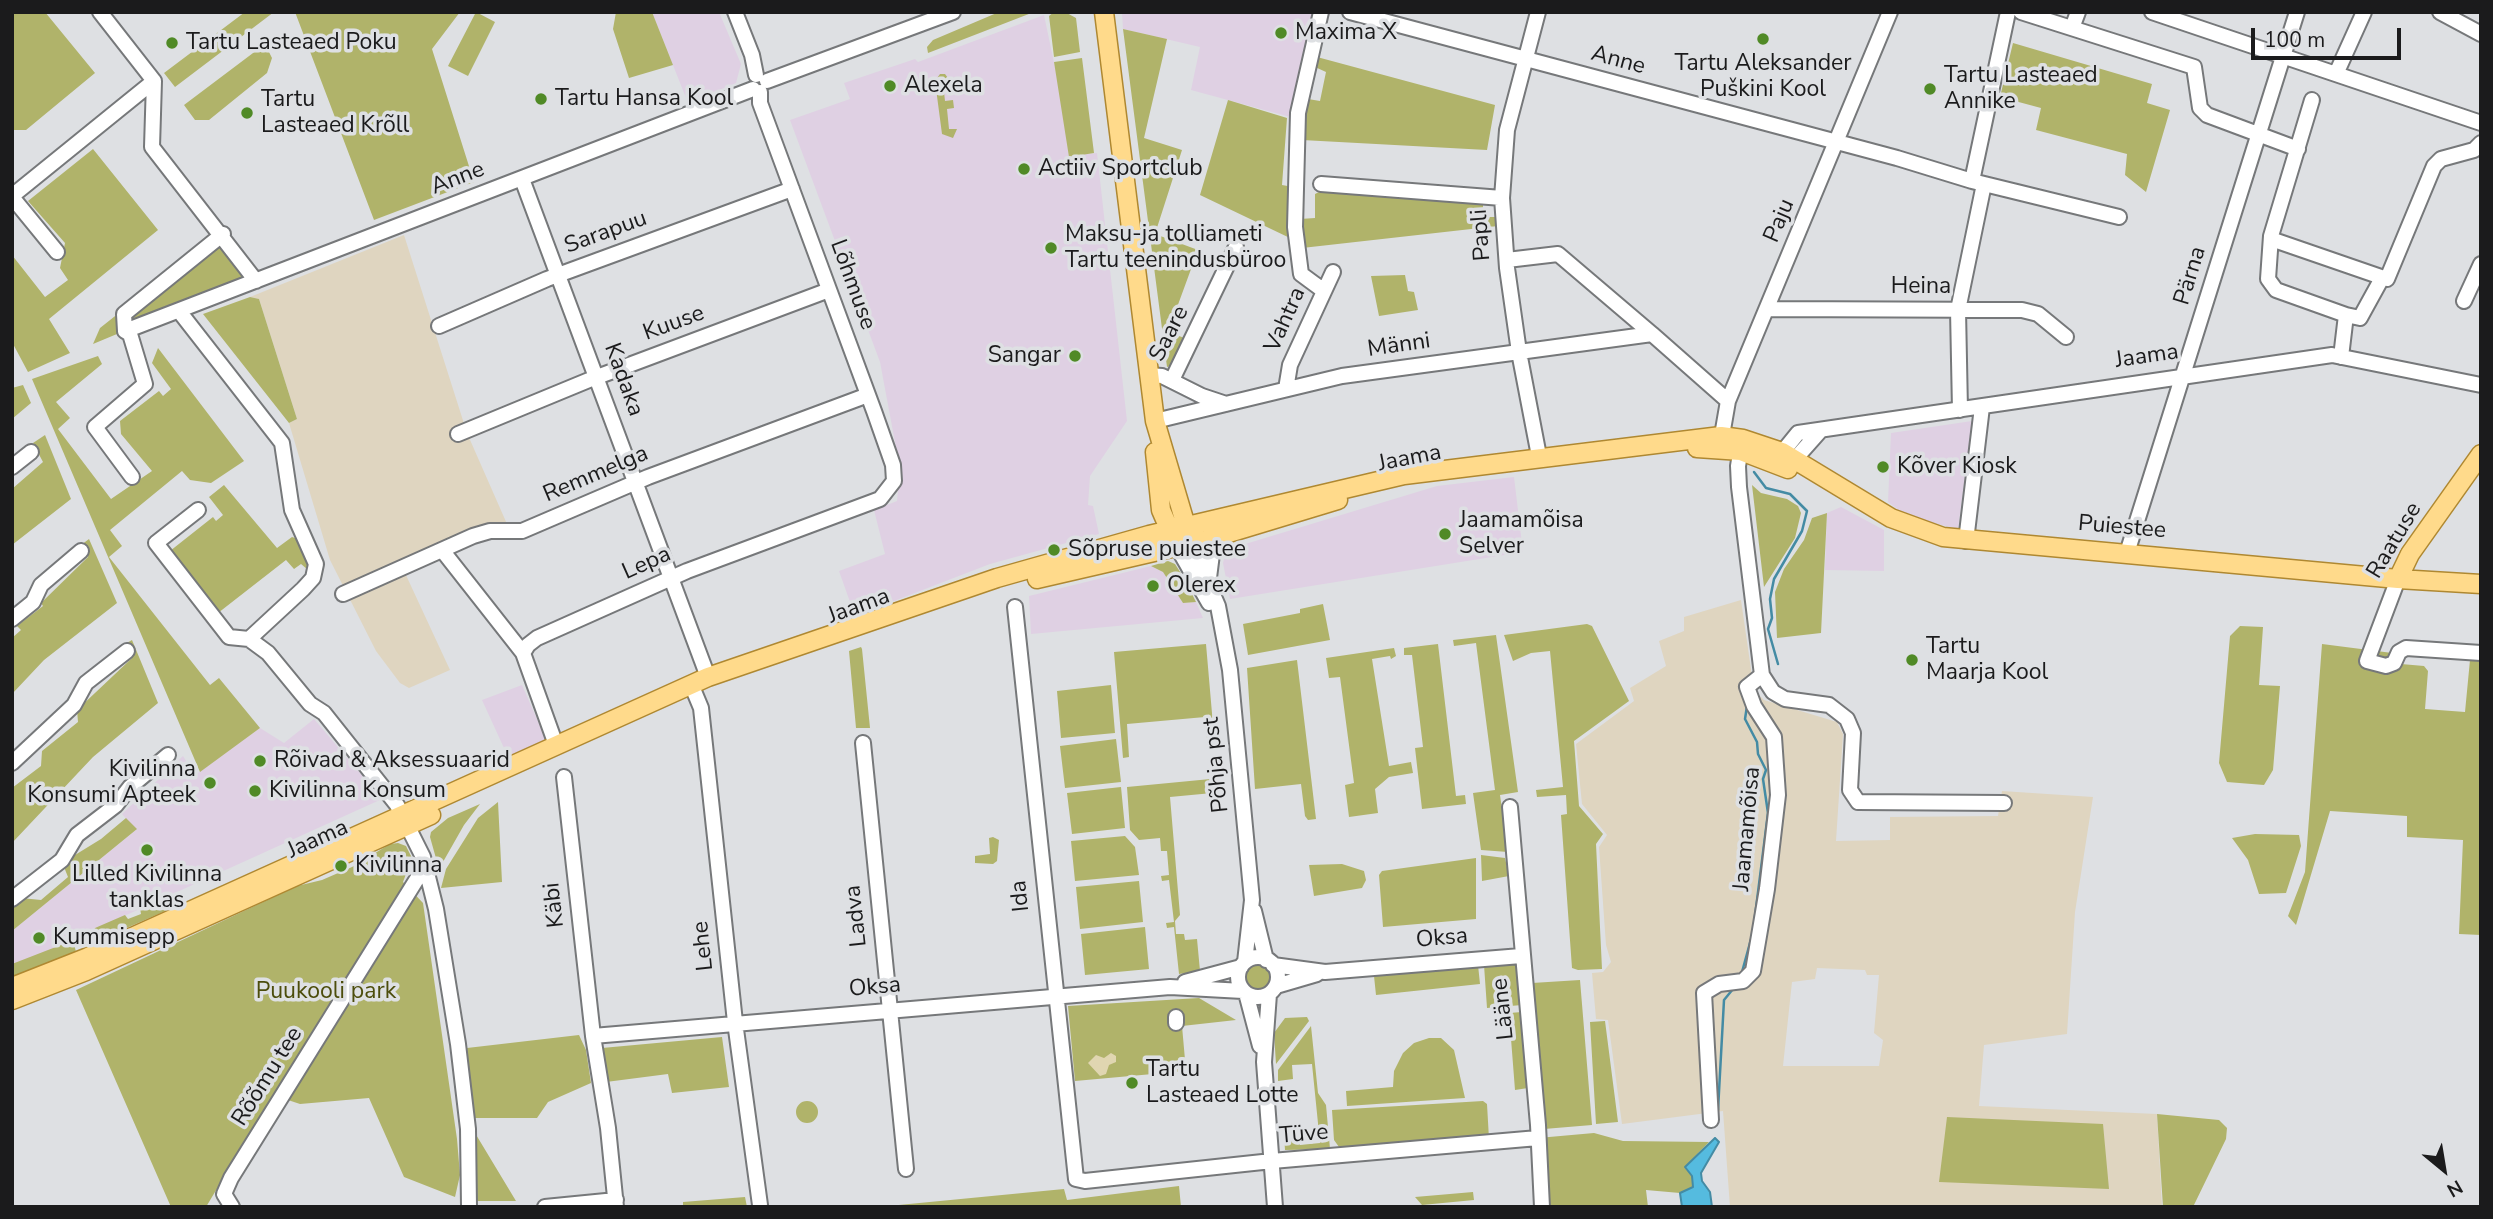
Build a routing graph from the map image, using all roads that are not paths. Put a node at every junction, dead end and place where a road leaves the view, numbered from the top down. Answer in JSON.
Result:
{"nodes":[{"id":1,"x":100,"y":12,"type":"edge"},
{"id":2,"x":735,"y":12,"type":"edge"},
{"id":3,"x":953,"y":12,"type":"edge"},
{"id":4,"x":1104,"y":12,"type":"edge"},
{"id":5,"x":1321,"y":12,"type":"edge"},
{"id":6,"x":1350,"y":12,"type":"edge"},
{"id":7,"x":1538,"y":12,"type":"edge"},
{"id":8,"x":1890,"y":12,"type":"edge"},
{"id":9,"x":2008,"y":12,"type":"edge"},
{"id":10,"x":2021,"y":12,"type":"edge"},
{"id":11,"x":2078,"y":12,"type":"edge"},
{"id":12,"x":2152,"y":12,"type":"edge"},
{"id":13,"x":2297,"y":12,"type":"edge"},
{"id":14,"x":2364,"y":12,"type":"edge"},
{"id":15,"x":2440,"y":12,"type":"edge"},
{"id":16,"x":2072,"y":28,"type":"junction"},
{"id":17,"x":2481,"y":34,"type":"edge"},
{"id":18,"x":2283,"y":57,"type":"junction"},
{"id":19,"x":1523,"y":61,"type":"junction"},
{"id":20,"x":2336,"y":74,"type":"junction"},
{"id":21,"x":153,"y":81,"type":"junction"},
{"id":22,"x":759,"y":84,"type":"junction"},
{"id":23,"x":2312,"y":100,"type":"dead end"},
{"id":24,"x":2481,"y":123,"type":"edge"},
{"id":25,"x":2259,"y":134,"type":"junction"},
{"id":26,"x":2481,"y":143,"type":"edge"},
{"id":27,"x":1837,"y":144,"type":"junction"},
{"id":28,"x":2298,"y":149,"type":"junction"},
{"id":29,"x":522,"y":179,"type":"junction"},
{"id":30,"x":1978,"y":183,"type":"junction"},
{"id":31,"x":1321,"y":184,"type":"dead end"},
{"id":32,"x":792,"y":189,"type":"junction"},
{"id":33,"x":12,"y":196,"type":"edge"},
{"id":34,"x":1502,"y":198,"type":"junction"},
{"id":35,"x":2119,"y":217,"type":"dead end"},
{"id":36,"x":223,"y":234,"type":"junction"},
{"id":37,"x":2271,"y":239,"type":"junction"},
{"id":38,"x":1236,"y":247,"type":"dead end"},
{"id":39,"x":57,"y":252,"type":"dead end"},
{"id":40,"x":1507,"y":260,"type":"junction"},
{"id":41,"x":2481,"y":264,"type":"edge"},
{"id":42,"x":1333,"y":272,"type":"dead end"},
{"id":43,"x":558,"y":275,"type":"junction"},
{"id":44,"x":2382,"y":278,"type":"junction"},
{"id":45,"x":256,"y":281,"type":"junction"},
{"id":46,"x":829,"y":290,"type":"junction"},
{"id":47,"x":1324,"y":290,"type":"junction"},
{"id":48,"x":2464,"y":300,"type":"dead end"},
{"id":49,"x":1768,"y":309,"type":"junction"},
{"id":50,"x":1958,"y":310,"type":"junction"},
{"id":51,"x":179,"y":311,"type":"junction"},
{"id":52,"x":2346,"y":315,"type":"junction"},
{"id":53,"x":439,"y":326,"type":"dead end"},
{"id":54,"x":125,"y":331,"type":"junction"},
{"id":55,"x":1652,"y":334,"type":"junction"},
{"id":56,"x":2066,"y":337,"type":"dead end"},
{"id":57,"x":1519,"y":352,"type":"junction"},
{"id":58,"x":2341,"y":357,"type":"junction"},
{"id":59,"x":1149,"y":375,"type":"junction"},
{"id":60,"x":598,"y":376,"type":"junction"},
{"id":61,"x":2184,"y":377,"type":"junction"},
{"id":62,"x":1172,"y":380,"type":"junction"},
{"id":63,"x":2481,"y":385,"type":"edge"},
{"id":64,"x":1286,"y":389,"type":"junction"},
{"id":65,"x":868,"y":395,"type":"junction"},
{"id":66,"x":1728,"y":401,"type":"junction"},
{"id":67,"x":1202,"y":404,"type":"junction"},
{"id":68,"x":1982,"y":407,"type":"junction"},
{"id":69,"x":1960,"y":410,"type":"junction"},
{"id":70,"x":1155,"y":421,"type":"junction"},
{"id":71,"x":458,"y":434,"type":"dead end"},
{"id":72,"x":1720,"y":442,"type":"junction"},
{"id":73,"x":1742,"y":445,"type":"junction"},
{"id":74,"x":31,"y":452,"type":"dead end"},
{"id":75,"x":2481,"y":454,"type":"edge"},
{"id":76,"x":1539,"y":456,"type":"junction"},
{"id":77,"x":1785,"y":460,"type":"junction"},
{"id":78,"x":12,"y":467,"type":"edge"},
{"id":79,"x":132,"y":477,"type":"dead end"},
{"id":80,"x":637,"y":482,"type":"junction"},
{"id":81,"x":886,"y":492,"type":"joint"},
{"id":82,"x":198,"y":510,"type":"dead end"},
{"id":83,"x":1228,"y":533,"type":"junction"},
{"id":84,"x":1180,"y":536,"type":"junction"},
{"id":85,"x":1966,"y":541,"type":"junction"},
{"id":86,"x":442,"y":550,"type":"junction"},
{"id":87,"x":81,"y":551,"type":"dead end"},
{"id":88,"x":2127,"y":552,"type":"junction"},
{"id":89,"x":672,"y":578,"type":"junction"},
{"id":90,"x":2398,"y":579,"type":"junction"},
{"id":91,"x":1209,"y":583,"type":"junction"},
{"id":92,"x":2481,"y":584,"type":"edge"},
{"id":93,"x":343,"y":594,"type":"dead end"},
{"id":94,"x":1015,"y":607,"type":"dead end"},
{"id":95,"x":12,"y":619,"type":"edge"},
{"id":96,"x":1222,"y":626,"type":"junction"},
{"id":97,"x":249,"y":639,"type":"junction"},
{"id":98,"x":127,"y":651,"type":"dead end"},
{"id":99,"x":523,"y":653,"type":"junction"},
{"id":100,"x":2481,"y":653,"type":"edge"},
{"id":101,"x":1762,"y":675,"type":"junction"},
{"id":102,"x":708,"y":677,"type":"junction"},
{"id":103,"x":693,"y":689,"type":"junction"},
{"id":104,"x":863,"y":743,"type":"dead end"},
{"id":105,"x":555,"y":745,"type":"junction"},
{"id":106,"x":169,"y":755,"type":"dead end"},
{"id":107,"x":12,"y":763,"type":"edge"},
{"id":108,"x":564,"y":778,"type":"dead end"},
{"id":109,"x":2004,"y":803,"type":"dead end"},
{"id":110,"x":1510,"y":807,"type":"dead end"},
{"id":111,"x":406,"y":820,"type":"junction"},
{"id":112,"x":425,"y":866,"type":"junction"},
{"id":113,"x":12,"y":899,"type":"edge"},
{"id":114,"x":1252,"y":900,"type":"junction"},
{"id":115,"x":1521,"y":956,"type":"junction"},
{"id":116,"x":1270,"y":962,"type":"junction"},
{"id":117,"x":1243,"y":965,"type":"junction"},
{"id":118,"x":1325,"y":972,"type":"junction"},
{"id":119,"x":12,"y":987,"type":"edge"},
{"id":120,"x":1170,"y":987,"type":"junction"},
{"id":121,"x":1272,"y":990,"type":"junction"},
{"id":122,"x":1245,"y":992,"type":"junction"},
{"id":123,"x":1054,"y":995,"type":"junction"},
{"id":124,"x":12,"y":1000,"type":"edge"},
{"id":125,"x":889,"y":1009,"type":"junction"},
{"id":126,"x":734,"y":1023,"type":"junction"},
{"id":127,"x":592,"y":1032,"type":"junction"},
{"id":128,"x":1264,"y":1062,"type":"junction"},
{"id":129,"x":1711,"y":1120,"type":"dead end"},
{"id":130,"x":1538,"y":1138,"type":"junction"},
{"id":131,"x":1272,"y":1161,"type":"junction"},
{"id":132,"x":906,"y":1169,"type":"dead end"},
{"id":133,"x":1076,"y":1179,"type":"joint"},
{"id":134,"x":616,"y":1203,"type":"edge"},
{"id":135,"x":760,"y":1205,"type":"edge"},
{"id":136,"x":232,"y":1207,"type":"edge"},
{"id":137,"x":470,"y":1207,"type":"edge"},
{"id":138,"x":545,"y":1207,"type":"edge"},
{"id":139,"x":1275,"y":1207,"type":"edge"},
{"id":140,"x":1542,"y":1207,"type":"edge"}],
"edges":[{"from":1,"to":21,"type":"street"},
{"from":2,"to":22,"type":"street","name":"Lõhmuse"},
{"from":3,"to":22,"type":"street","name":"Anne"},
{"from":4,"to":59,"type":"main road"},
{"from":5,"to":47,"type":"street"},
{"from":6,"to":19,"type":"street","name":"Anne"},
{"from":7,"to":19,"type":"street","name":"Papli"},
{"from":8,"to":27,"type":"street","name":"Paju"},
{"from":9,"to":30,"type":"street"},
{"from":10,"to":16,"type":"street"},
{"from":11,"to":16,"type":"street"},
{"from":12,"to":18,"type":"street"},
{"from":13,"to":18,"type":"street","name":"Pärna"},
{"from":14,"to":20,"type":"street"},
{"from":15,"to":17,"type":"street"},
{"from":16,"to":25,"type":"street"},
{"from":18,"to":20,"type":"street"},
{"from":18,"to":25,"type":"street","name":"Pärna"},
{"from":19,"to":27,"type":"street","name":"Anne"},
{"from":19,"to":34,"type":"street","name":"Papli"},
{"from":20,"to":24,"type":"street"},
{"from":21,"to":33,"type":"street"},
{"from":21,"to":36,"type":"street"},
{"from":22,"to":29,"type":"street","name":"Anne"},
{"from":22,"to":32,"type":"street","name":"Lõhmuse"},
{"from":23,"to":28,"type":"street"},
{"from":25,"to":28,"type":"street"},
{"from":25,"to":61,"type":"street","name":"Pärna"},
{"from":26,"to":44,"type":"street"},
{"from":27,"to":30,"type":"street","name":"Anne"},
{"from":27,"to":49,"type":"street","name":"Paju"},
{"from":28,"to":37,"type":"street"},
{"from":29,"to":43,"type":"street","name":"Kadaka"},
{"from":29,"to":45,"type":"street","name":"Anne"},
{"from":30,"to":35,"type":"street","name":"Anne"},
{"from":30,"to":50,"type":"street"},
{"from":31,"to":34,"type":"street"},
{"from":32,"to":43,"type":"street","name":"Sarapuu"},
{"from":32,"to":46,"type":"street","name":"Lõhmuse"},
{"from":33,"to":39,"type":"street"},
{"from":34,"to":40,"type":"street","name":"Papli"},
{"from":36,"to":45,"type":"street"},
{"from":36,"to":54,"type":"street"},
{"from":37,"to":44,"type":"street"},
{"from":37,"to":52,"type":"street"},
{"from":38,"to":62,"type":"street","name":"Saare"},
{"from":40,"to":55,"type":"street"},
{"from":40,"to":57,"type":"street","name":"Papli"},
{"from":41,"to":48,"type":"street"},
{"from":42,"to":47,"type":"street","name":"Vahtra"},
{"from":43,"to":53,"type":"street","name":"Sarapuu"},
{"from":43,"to":60,"type":"street","name":"Kadaka"},
{"from":44,"to":52,"type":"street"},
{"from":45,"to":51,"type":"street","name":"Anne"},
{"from":46,"to":60,"type":"street","name":"Kuuse"},
{"from":46,"to":65,"type":"street","name":"Lõhmuse"},
{"from":47,"to":64,"type":"street","name":"Vahtra"},
{"from":49,"to":50,"type":"street","name":"Heina"},
{"from":49,"to":66,"type":"street","name":"Paju"},
{"from":50,"to":56,"type":"street","name":"Heina"},
{"from":50,"to":69,"type":"street"},
{"from":51,"to":54,"type":"street","name":"Anne"},
{"from":51,"to":97,"type":"street"},
{"from":52,"to":58,"type":"street"},
{"from":54,"to":79,"type":"street"},
{"from":55,"to":57,"type":"street","name":"Männi"},
{"from":55,"to":66,"type":"street"},
{"from":57,"to":64,"type":"street","name":"Männi"},
{"from":57,"to":76,"type":"street","name":"Papli"},
{"from":58,"to":61,"type":"street","name":"Jaama"},
{"from":58,"to":63,"type":"street","name":"Jaama"},
{"from":59,"to":62,"type":"street","name":"Saare"},
{"from":59,"to":70,"type":"main road"},
{"from":60,"to":71,"type":"street","name":"Kuuse"},
{"from":60,"to":80,"type":"street","name":"Kadaka"},
{"from":61,"to":68,"type":"street","name":"Jaama"},
{"from":61,"to":88,"type":"street","name":"Pärna"},
{"from":62,"to":67,"type":"street"},
{"from":64,"to":67,"type":"street","name":"Männi"},
{"from":65,"to":80,"type":"street","name":"Remmelga"},
{"from":65,"to":81,"type":"street","name":"Lõhmuse"},
{"from":66,"to":72,"type":"street","name":"Paju"},
{"from":67,"to":70,"type":"street"},
{"from":68,"to":69,"type":"street","name":"Jaama"},
{"from":68,"to":85,"type":"street"},
{"from":69,"to":77,"type":"street","name":"Jaama"},
{"from":70,"to":84,"type":"main road"},
{"from":72,"to":73,"type":"main road","name":"Jaama"},
{"from":72,"to":76,"type":"main road","name":"Jaama"},
{"from":72,"to":83,"type":"main road","name":"Jaama"},
{"from":73,"to":77,"type":"main road","name":"Jaama"},
{"from":73,"to":101,"type":"street","name":"Jaamamõisa"},
{"from":74,"to":78,"type":"street"},
{"from":75,"to":90,"type":"main road","name":"Raatuse"},
{"from":76,"to":84,"type":"main road","name":"Jaama"},
{"from":77,"to":85,"type":"main road","name":"Puiestee"},
{"from":80,"to":86,"type":"street","name":"Remmelga"},
{"from":80,"to":89,"type":"street","name":"Kadaka"},
{"from":81,"to":89,"type":"street","name":"Lepa"},
{"from":82,"to":97,"type":"street"},
{"from":83,"to":84,"type":"main road","name":"Jaama"},
{"from":83,"to":91,"type":"street"},
{"from":84,"to":91,"type":"street","name":"Põhja pst"},
{"from":84,"to":96,"type":"street","name":"Põhja pst"},
{"from":84,"to":102,"type":"main road","name":"Jaama"},
{"from":84,"to":103,"type":"main road","name":"Jaama"},
{"from":85,"to":88,"type":"main road","name":"Puiestee"},
{"from":86,"to":93,"type":"street","name":"Remmelga"},
{"from":86,"to":99,"type":"street"},
{"from":87,"to":95,"type":"street"},
{"from":88,"to":90,"type":"main road","name":"Puiestee"},
{"from":89,"to":99,"type":"street","name":"Lepa"},
{"from":89,"to":102,"type":"street","name":"Kadaka"},
{"from":90,"to":92,"type":"main road","name":"Puiestee"},
{"from":90,"to":100,"type":"street","name":"Raatuse"},
{"from":91,"to":96,"type":"street","name":"Põhja pst"},
{"from":94,"to":123,"type":"street","name":"Ida"},
{"from":96,"to":114,"type":"street","name":"Põhja pst"},
{"from":97,"to":111,"type":"street"},
{"from":98,"to":107,"type":"street"},
{"from":99,"to":105,"type":"street"},
{"from":101,"to":109,"type":"street"},
{"from":101,"to":129,"type":"street","name":"Jaamamõisa"},
{"from":102,"to":103,"type":"main road","name":"Jaama"},
{"from":103,"to":105,"type":"main road","name":"Jaama"},
{"from":103,"to":111,"type":"main road","name":"Jaama"},
{"from":103,"to":126,"type":"street","name":"Lehe"},
{"from":104,"to":125,"type":"street","name":"Ladva"},
{"from":105,"to":111,"type":"main road","name":"Jaama"},
{"from":106,"to":113,"type":"street"},
{"from":108,"to":127,"type":"street","name":"Käbi"},
{"from":110,"to":115,"type":"street","name":"Lääne"},
{"from":111,"to":112,"type":"street"},
{"from":111,"to":119,"type":"main road","name":"Jaama"},
{"from":111,"to":124,"type":"main road","name":"Jaama"},
{"from":112,"to":136,"type":"street","name":"Rõõmu tee"},
{"from":112,"to":137,"type":"street"},
{"from":114,"to":116,"type":"street","name":"Põhja pst"},
{"from":114,"to":117,"type":"street","name":"Põhja pst"},
{"from":115,"to":118,"type":"street","name":"Oksa"},
{"from":115,"to":130,"type":"street","name":"Lääne"},
{"from":116,"to":117,"type":"street"},
{"from":116,"to":118,"type":"street","name":"Oksa"},
{"from":116,"to":121,"type":"street"},
{"from":117,"to":120,"type":"street","name":"Oksa"},
{"from":117,"to":122,"type":"street"},
{"from":118,"to":121,"type":"street","name":"Oksa"},
{"from":120,"to":122,"type":"street","name":"Oksa"},
{"from":120,"to":123,"type":"street","name":"Oksa"},
{"from":121,"to":122,"type":"street"},
{"from":121,"to":128,"type":"street"},
{"from":122,"to":128,"type":"street"},
{"from":123,"to":125,"type":"street","name":"Oksa"},
{"from":123,"to":133,"type":"street","name":"Ida"},
{"from":125,"to":126,"type":"street","name":"Oksa"},
{"from":125,"to":132,"type":"street","name":"Ladva"},
{"from":126,"to":127,"type":"street","name":"Oksa"},
{"from":126,"to":135,"type":"street","name":"Lehe"},
{"from":127,"to":134,"type":"street","name":"Käbi"},
{"from":128,"to":131,"type":"street"},
{"from":130,"to":131,"type":"street","name":"Tüve"},
{"from":130,"to":140,"type":"street","name":"Lääne"},
{"from":131,"to":133,"type":"street","name":"Tüve"},
{"from":131,"to":139,"type":"street"},
{"from":134,"to":138,"type":"street"}]}
